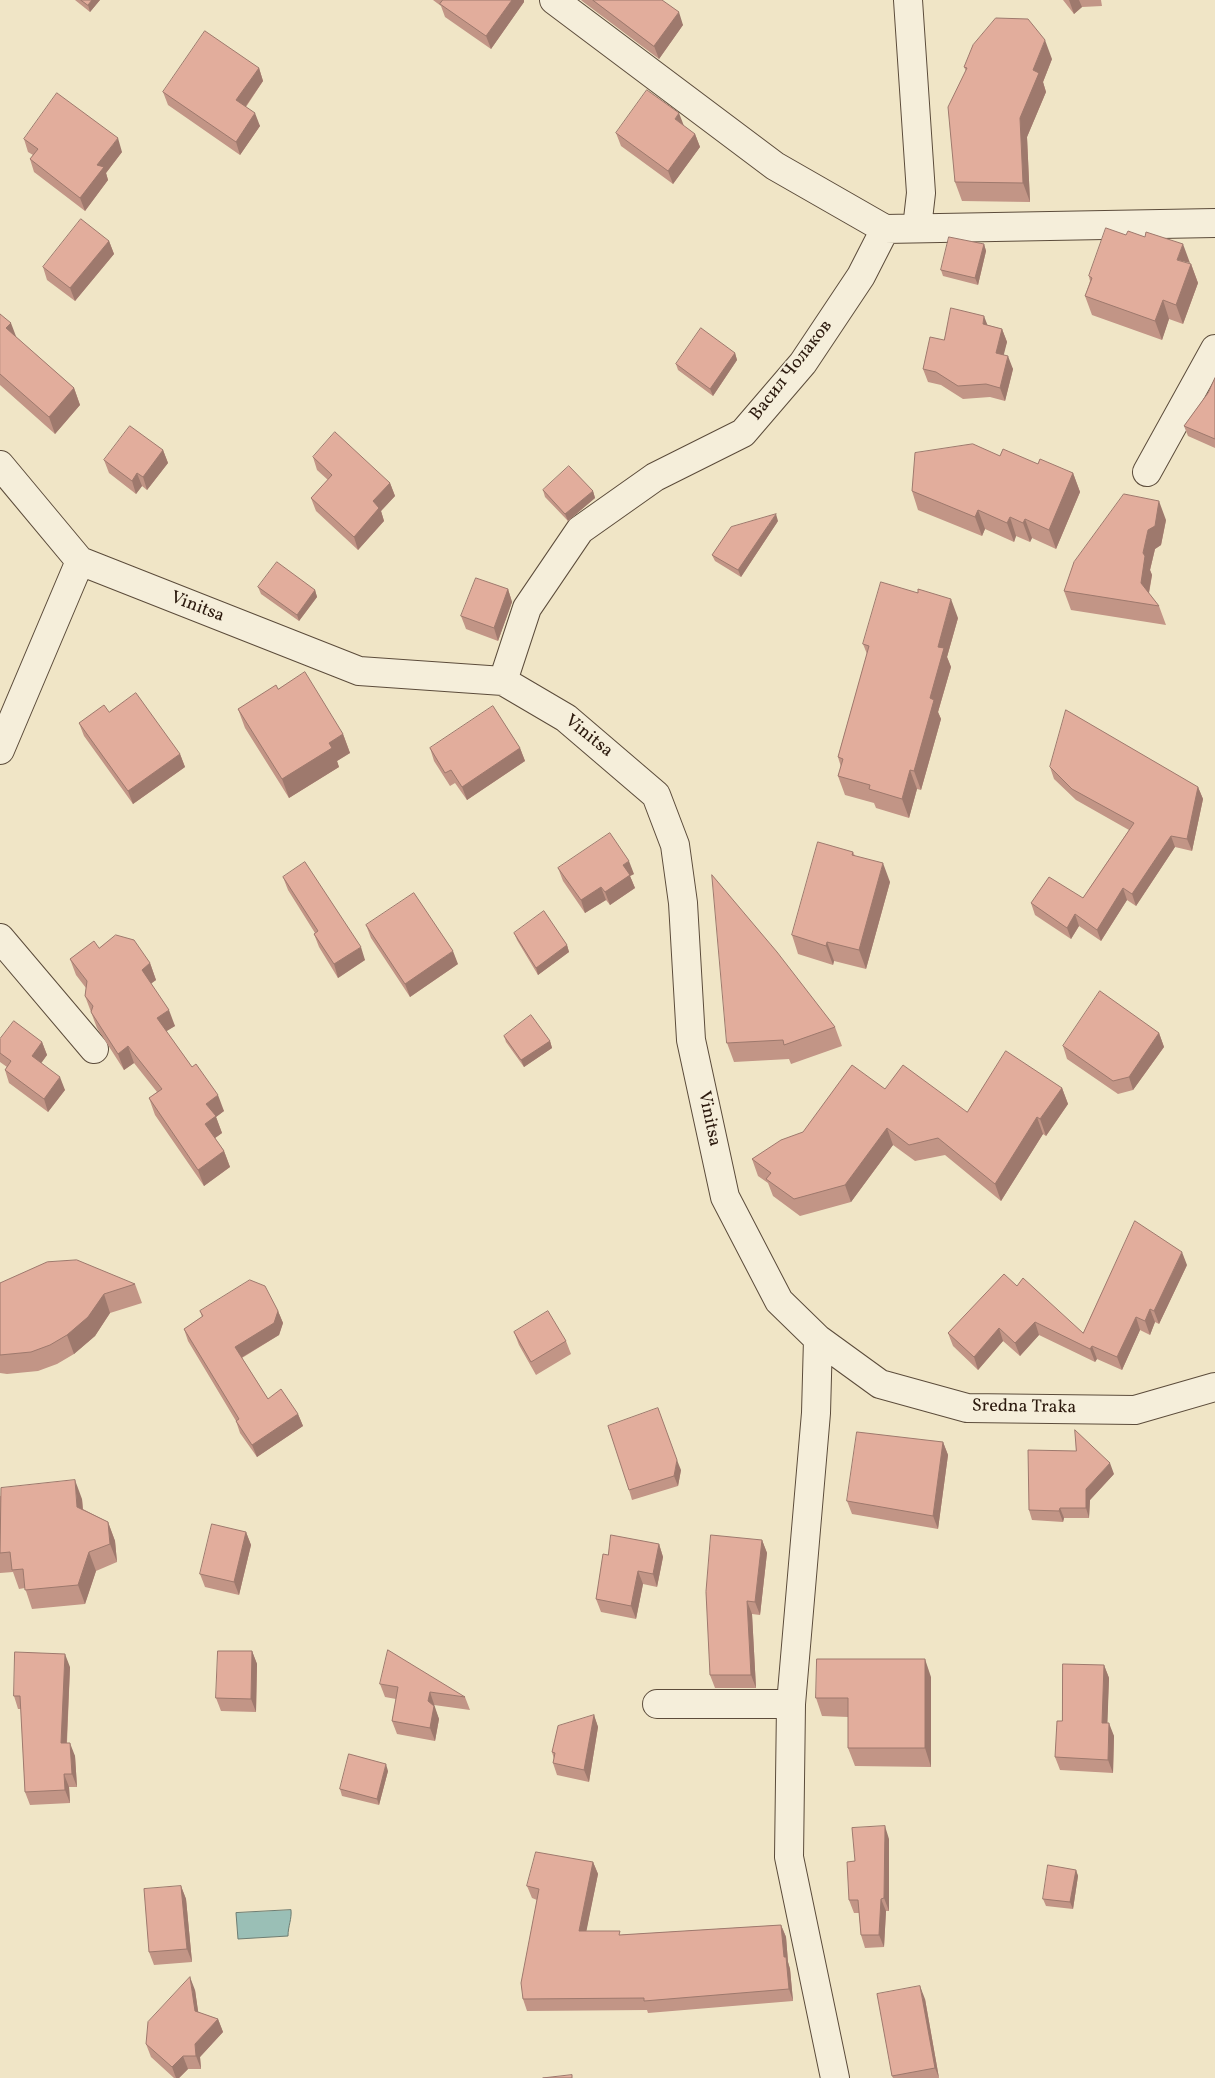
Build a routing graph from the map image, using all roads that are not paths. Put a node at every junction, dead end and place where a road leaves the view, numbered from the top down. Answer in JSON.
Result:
{"nodes":[{"id":1,"x":554,"y":0,"type":"edge"},
{"id":2,"x":908,"y":0,"type":"edge"},
{"id":3,"x":1215,"y":223,"type":"edge"},
{"id":4,"x":917,"y":228,"type":"junction"},
{"id":5,"x":886,"y":229,"type":"junction"},
{"id":6,"x":1215,"y":349,"type":"edge"},
{"id":7,"x":0,"y":465,"type":"edge"},
{"id":8,"x":1147,"y":472,"type":"dead end"},
{"id":9,"x":80,"y":561,"type":"junction"},
{"id":10,"x":503,"y":681,"type":"junction"},
{"id":11,"x":0,"y":750,"type":"edge"},
{"id":12,"x":0,"y":938,"type":"edge"},
{"id":13,"x":94,"y":1049,"type":"dead end"},
{"id":14,"x":818,"y":1339,"type":"junction"},
{"id":15,"x":1215,"y":1387,"type":"edge"},
{"id":16,"x":657,"y":1704,"type":"dead end"},
{"id":17,"x":791,"y":1704,"type":"junction"},
{"id":18,"x":834,"y":2078,"type":"edge"}],
"edges":[{"from":1,"to":5,"type":"street"},
{"from":2,"to":4,"type":"street"},
{"from":3,"to":4,"type":"street"},
{"from":4,"to":5,"type":"street"},
{"from":5,"to":10,"type":"street","name":"Васил Чолаков"},
{"from":6,"to":8,"type":"street"},
{"from":7,"to":9,"type":"street","name":"Vinitsa"},
{"from":9,"to":10,"type":"street","name":"Vinitsa"},
{"from":9,"to":11,"type":"street"},
{"from":10,"to":14,"type":"street","name":"Vinitsa"},
{"from":12,"to":13,"type":"street"},
{"from":14,"to":15,"type":"street","name":"Sredna Traka"},
{"from":14,"to":17,"type":"street"},
{"from":16,"to":17,"type":"street"},
{"from":17,"to":18,"type":"street"}]}
